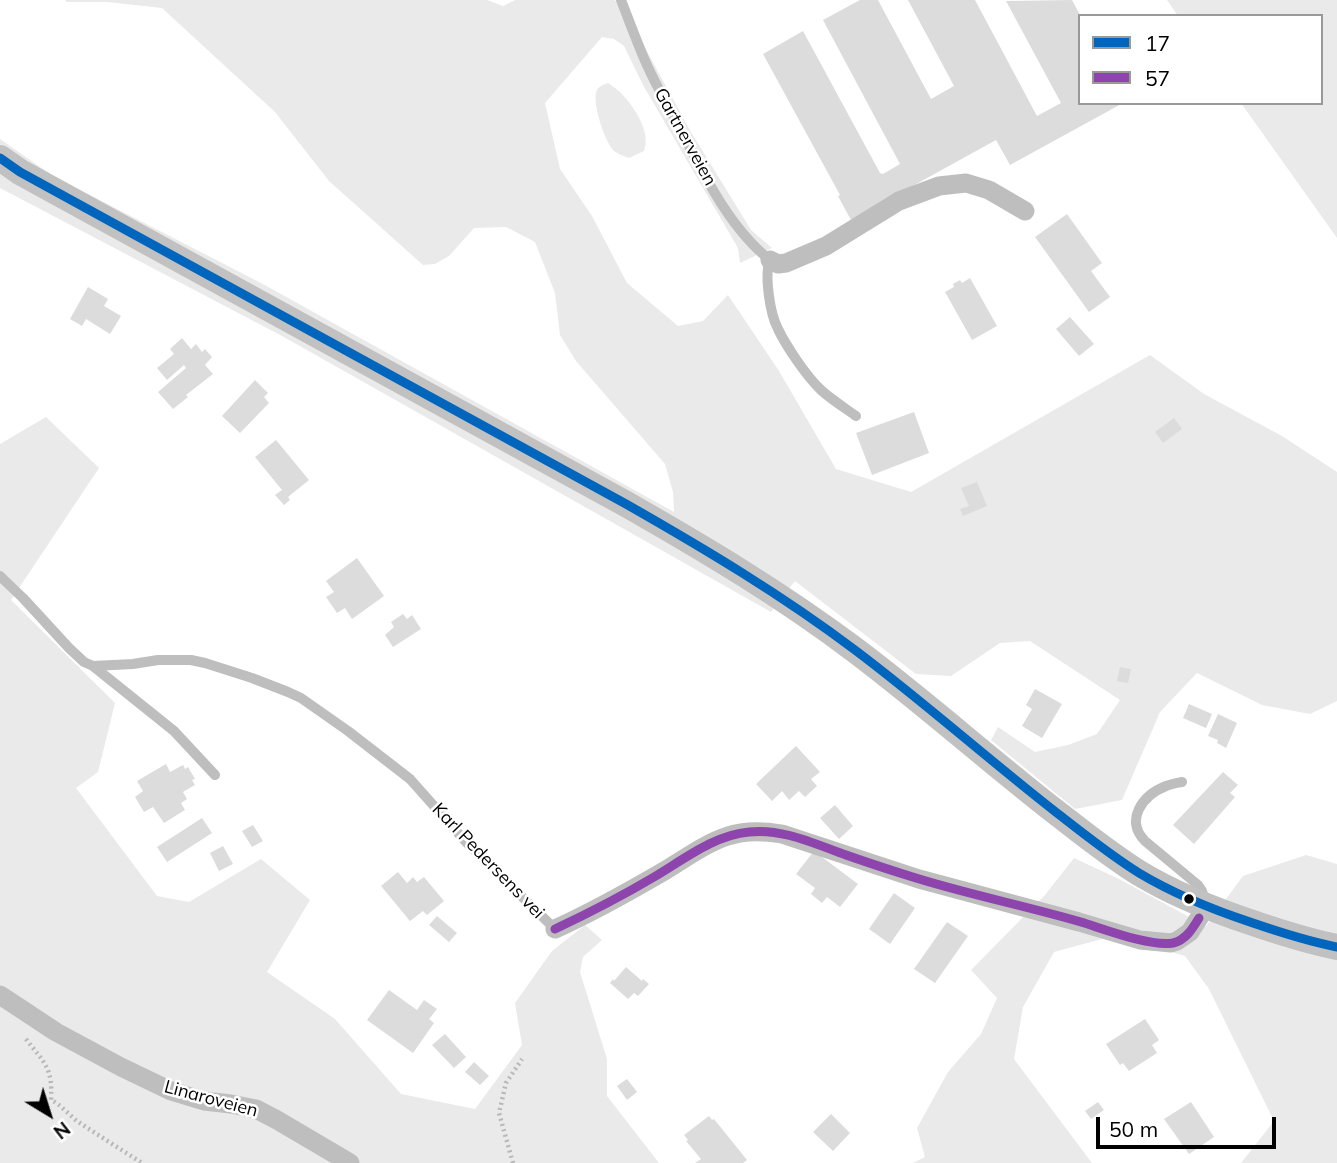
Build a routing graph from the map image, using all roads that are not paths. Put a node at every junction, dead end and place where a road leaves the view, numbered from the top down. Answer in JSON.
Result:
{"nodes":[{"id":1,"x":621,"y":0,"type":"edge"},
{"id":2,"x":0,"y":158,"type":"edge"},
{"id":3,"x":1025,"y":211,"type":"dead end"},
{"id":4,"x":770,"y":260,"type":"junction"},
{"id":5,"x":856,"y":416,"type":"dead end"},
{"id":6,"x":0,"y":576,"type":"edge"},
{"id":7,"x":93,"y":666,"type":"junction"},
{"id":8,"x":215,"y":775,"type":"dead end"},
{"id":9,"x":1182,"y":782,"type":"dead end"},
{"id":10,"x":1206,"y":907,"type":"junction"},
{"id":11,"x":555,"y":929,"type":"joint"},
{"id":12,"x":1337,"y":947,"type":"edge"},
{"id":13,"x":0,"y":995,"type":"edge"},
{"id":14,"x":350,"y":1163,"type":"edge"}],
"edges":[{"from":1,"to":4,"type":"lane","name":"Gartnerveien"},
{"from":2,"to":10,"type":"main road"},
{"from":3,"to":4,"type":"street"},
{"from":4,"to":5,"type":"lane"},
{"from":6,"to":7,"type":"lane"},
{"from":7,"to":8,"type":"lane"},
{"from":7,"to":11,"type":"lane","name":"Karl Pedersens vei"},
{"from":9,"to":10,"type":"lane"},
{"from":10,"to":11,"type":"street","name":"Karl Pedersens vei"},
{"from":10,"to":12,"type":"main road"},
{"from":13,"to":14,"type":"street","name":"Linaroveien"}]}
